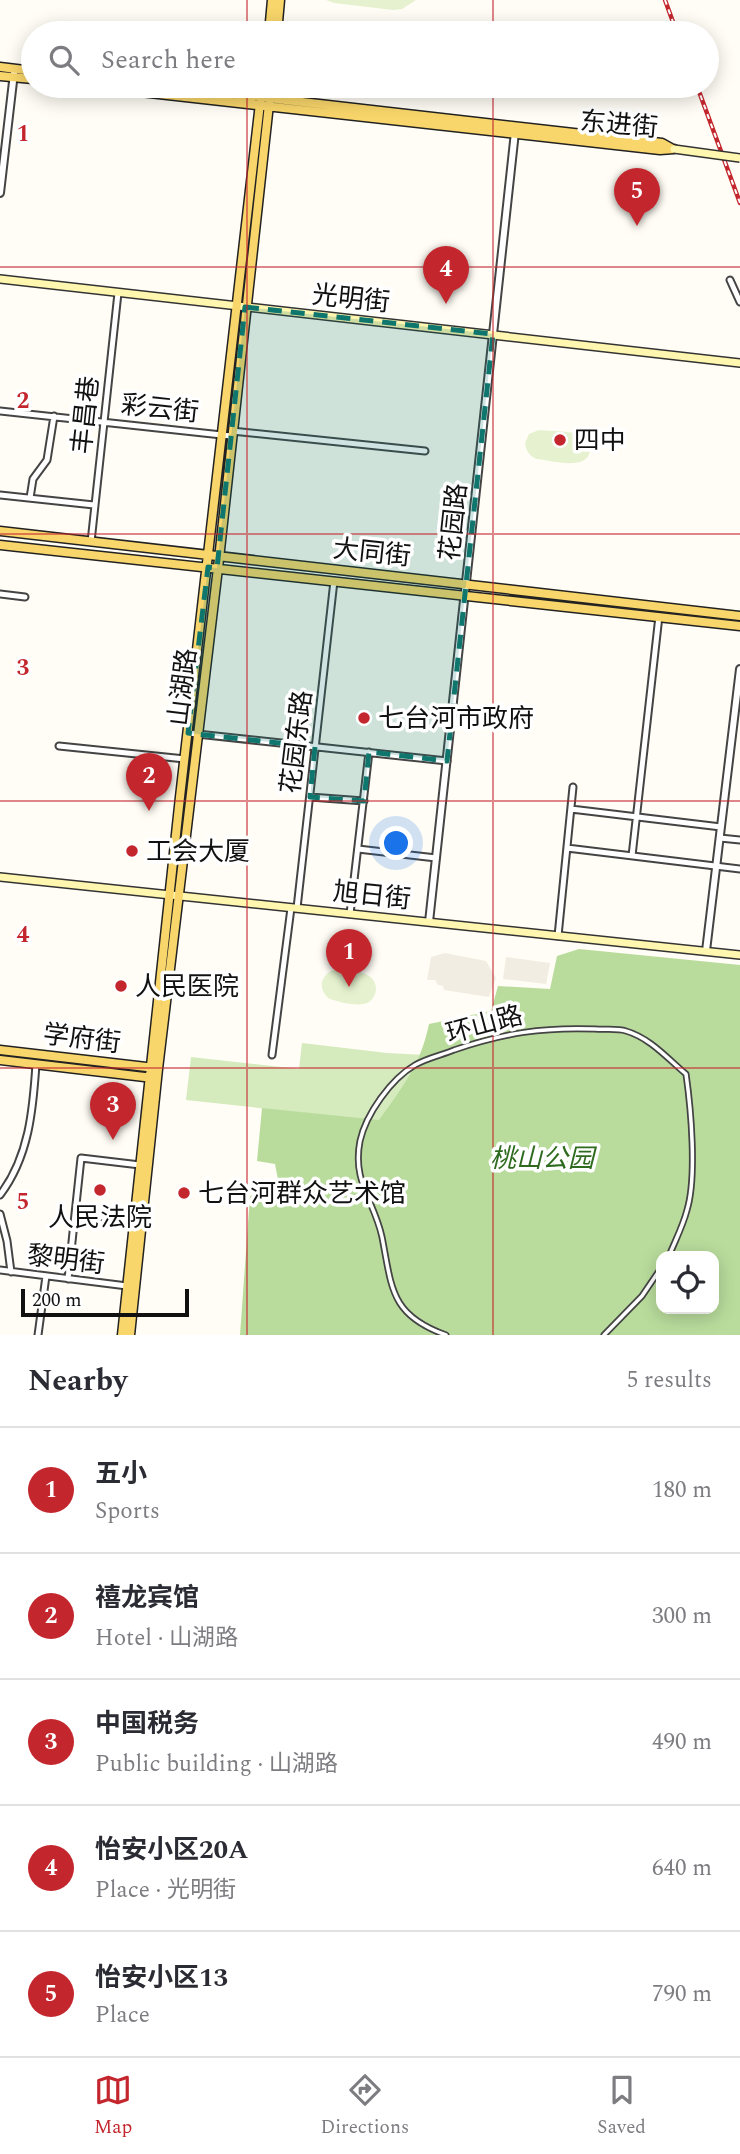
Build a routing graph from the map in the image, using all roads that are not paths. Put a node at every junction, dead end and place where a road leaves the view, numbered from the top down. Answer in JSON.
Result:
{"nodes":[{"id":1,"x":272,"y":0,"type":"edge"},
{"id":2,"x":280,"y":0,"type":"edge"},
{"id":3,"x":270,"y":21,"type":"edge"},
{"id":4,"x":278,"y":21,"type":"edge"},
{"id":5,"x":0,"y":67,"type":"edge"},
{"id":6,"x":21,"y":72,"type":"edge"},
{"id":7,"x":14,"y":73,"type":"junction"},
{"id":8,"x":21,"y":75,"type":"edge"},
{"id":9,"x":0,"y":76,"type":"edge"},
{"id":10,"x":220,"y":98,"type":"edge"},
{"id":11,"x":239,"y":98,"type":"edge"},
{"id":12,"x":264,"y":98,"type":"edge"},
{"id":13,"x":266,"y":98,"type":"edge"},
{"id":14,"x":265,"y":102,"type":"junction"},
{"id":15,"x":515,"y":130,"type":"junction"},
{"id":16,"x":674,"y":149,"type":"joint"},
{"id":17,"x":740,"y":158,"type":"edge"},
{"id":18,"x":0,"y":193,"type":"edge"},
{"id":19,"x":0,"y":279,"type":"edge"},
{"id":20,"x":730,"y":280,"type":"dead end"},
{"id":21,"x":118,"y":293,"type":"junction"},
{"id":22,"x":740,"y":302,"type":"edge"},
{"id":23,"x":241,"y":307,"type":"junction"},
{"id":24,"x":493,"y":334,"type":"junction"},
{"id":25,"x":740,"y":363,"type":"edge"},
{"id":26,"x":0,"y":411,"type":"edge"},
{"id":27,"x":54,"y":416,"type":"junction"},
{"id":28,"x":104,"y":422,"type":"junction"},
{"id":29,"x":229,"y":434,"type":"junction"},
{"id":30,"x":425,"y":451,"type":"dead end"},
{"id":31,"x":0,"y":495,"type":"edge"},
{"id":32,"x":30,"y":498,"type":"junction"},
{"id":33,"x":94,"y":505,"type":"junction"},
{"id":34,"x":0,"y":531,"type":"edge"},
{"id":35,"x":91,"y":542,"type":"junction"},
{"id":36,"x":0,"y":545,"type":"edge"},
{"id":37,"x":214,"y":556,"type":"junction"},
{"id":38,"x":213,"y":568,"type":"junction"},
{"id":39,"x":334,"y":581,"type":"junction"},
{"id":40,"x":466,"y":584,"type":"junction"},
{"id":41,"x":0,"y":594,"type":"edge"},
{"id":42,"x":465,"y":595,"type":"junction"},
{"id":43,"x":25,"y":597,"type":"dead end"},
{"id":44,"x":659,"y":616,"type":"junction"},
{"id":45,"x":740,"y":616,"type":"edge"},
{"id":46,"x":740,"y":626,"type":"edge"},
{"id":47,"x":740,"y":669,"type":"edge"},
{"id":48,"x":188,"y":733,"type":"junction"},
{"id":49,"x":198,"y":734,"type":"junction"},
{"id":50,"x":59,"y":746,"type":"dead end"},
{"id":51,"x":315,"y":747,"type":"junction"},
{"id":52,"x":369,"y":752,"type":"junction"},
{"id":53,"x":186,"y":759,"type":"junction"},
{"id":54,"x":447,"y":761,"type":"junction"},
{"id":55,"x":573,"y":787,"type":"dead end"},
{"id":56,"x":310,"y":797,"type":"junction"},
{"id":57,"x":363,"y":802,"type":"junction"},
{"id":58,"x":571,"y":809,"type":"junction"},
{"id":59,"x":637,"y":817,"type":"junction"},
{"id":60,"x":721,"y":828,"type":"junction"},
{"id":61,"x":720,"y":838,"type":"junction"},
{"id":62,"x":740,"y":840,"type":"edge"},
{"id":63,"x":567,"y":848,"type":"junction"},
{"id":64,"x":358,"y":849,"type":"junction"},
{"id":65,"x":632,"y":856,"type":"junction"},
{"id":66,"x":436,"y":858,"type":"junction"},
{"id":67,"x":716,"y":866,"type":"junction"},
{"id":68,"x":740,"y":869,"type":"edge"},
{"id":69,"x":0,"y":877,"type":"edge"},
{"id":70,"x":174,"y":895,"type":"junction"},
{"id":71,"x":294,"y":908,"type":"junction"},
{"id":72,"x":350,"y":914,"type":"junction"},
{"id":73,"x":429,"y":922,"type":"junction"},
{"id":74,"x":558,"y":936,"type":"junction"},
{"id":75,"x":706,"y":951,"type":"junction"},
{"id":76,"x":740,"y":955,"type":"edge"},
{"id":77,"x":0,"y":1050,"type":"edge"},
{"id":78,"x":272,"y":1055,"type":"dead end"},
{"id":79,"x":0,"y":1060,"type":"edge"},
{"id":80,"x":36,"y":1064,"type":"junction"},
{"id":81,"x":154,"y":1073,"type":"junction"},
{"id":82,"x":140,"y":1165,"type":"junction"},
{"id":83,"x":0,"y":1195,"type":"edge"},
{"id":84,"x":0,"y":1214,"type":"edge"},
{"id":85,"x":81,"y":1214,"type":"dead end"},
{"id":86,"x":134,"y":1220,"type":"junction"},
{"id":87,"x":671,"y":1251,"type":"edge"},
{"id":88,"x":0,"y":1270,"type":"edge"},
{"id":89,"x":11,"y":1272,"type":"junction"},
{"id":90,"x":656,"y":1275,"type":"edge"},
{"id":91,"x":46,"y":1276,"type":"junction"},
{"id":92,"x":68,"y":1279,"type":"junction"},
{"id":93,"x":127,"y":1286,"type":"junction"},
{"id":94,"x":38,"y":1335,"type":"edge"},
{"id":95,"x":122,"y":1335,"type":"edge"},
{"id":96,"x":131,"y":1335,"type":"edge"},
{"id":97,"x":446,"y":1335,"type":"edge"},
{"id":98,"x":604,"y":1335,"type":"edge"}],
"edges":[{"from":1,"to":3,"type":"main road"},
{"from":2,"to":4,"type":"main road"},
{"from":5,"to":7,"type":"main road"},
{"from":6,"to":7,"type":"main road"},
{"from":7,"to":8,"type":"main road"},
{"from":7,"to":9,"type":"main road"},
{"from":7,"to":18,"type":"street"},
{"from":10,"to":14,"type":"main road","name":"东进街"},
{"from":11,"to":14,"type":"main road","name":"东进街"},
{"from":12,"to":14,"type":"main road","name":"山湖路"},
{"from":13,"to":14,"type":"main road","name":"山湖路"},
{"from":14,"to":15,"type":"main road","name":"东进街"},
{"from":14,"to":23,"type":"main road","name":"山湖路"},
{"from":15,"to":16,"type":"main road","name":"东进街"},
{"from":15,"to":24,"type":"street","name":"花园路"},
{"from":16,"to":17,"type":"main road","bridge":true},
{"from":19,"to":21,"type":"main road","name":"光明街"},
{"from":20,"to":22,"type":"street"},
{"from":21,"to":23,"type":"main road","name":"光明街"},
{"from":21,"to":28,"type":"street","name":"丰昌巷"},
{"from":23,"to":24,"type":"main road","name":"光明街"},
{"from":23,"to":29,"type":"main road","name":"山湖路"},
{"from":24,"to":25,"type":"main road","name":"光明街"},
{"from":24,"to":40,"type":"street","name":"花园路"},
{"from":26,"to":27,"type":"street","name":"彩云街"},
{"from":27,"to":28,"type":"street","name":"彩云街"},
{"from":27,"to":32,"type":"street"},
{"from":28,"to":29,"type":"street","name":"彩云街"},
{"from":28,"to":33,"type":"street","name":"丰昌巷"},
{"from":29,"to":30,"type":"street","name":"彩云街"},
{"from":29,"to":37,"type":"main road","name":"山湖路"},
{"from":31,"to":32,"type":"street"},
{"from":32,"to":33,"type":"street"},
{"from":33,"to":35,"type":"street","name":"丰昌巷"},
{"from":34,"to":35,"type":"main road","name":"大同街"},
{"from":35,"to":37,"type":"main road","name":"大同街"},
{"from":36,"to":38,"type":"main road","name":"大同街"},
{"from":37,"to":38,"type":"main road","name":"山湖路"},
{"from":37,"to":40,"type":"main road","name":"大同街"},
{"from":38,"to":39,"type":"main road","name":"大同街"},
{"from":38,"to":48,"type":"main road","name":"山湖路"},
{"from":38,"to":49,"type":"main road","name":"山湖路"},
{"from":39,"to":42,"type":"main road","name":"大同街"},
{"from":39,"to":51,"type":"street","name":"花园东路"},
{"from":40,"to":42,"type":"street","name":"花园路"},
{"from":40,"to":45,"type":"main road","name":"大同街"},
{"from":41,"to":43,"type":"street"},
{"from":42,"to":44,"type":"main road","name":"大同街"},
{"from":42,"to":54,"type":"street","name":"花园路"},
{"from":44,"to":46,"type":"main road","name":"大同街"},
{"from":44,"to":59,"type":"street"},
{"from":47,"to":60,"type":"street"},
{"from":48,"to":49,"type":"street"},
{"from":48,"to":53,"type":"main road","name":"山湖路"},
{"from":49,"to":51,"type":"street"},
{"from":49,"to":70,"type":"main road","name":"山湖路"},
{"from":50,"to":53,"type":"street"},
{"from":51,"to":52,"type":"street"},
{"from":51,"to":56,"type":"street","name":"花园东路"},
{"from":52,"to":54,"type":"street"},
{"from":52,"to":57,"type":"street"},
{"from":53,"to":70,"type":"main road","name":"山湖路"},
{"from":54,"to":66,"type":"street","name":"花园路"},
{"from":55,"to":58,"type":"street"},
{"from":56,"to":57,"type":"street"},
{"from":56,"to":71,"type":"street","name":"花园东路"},
{"from":57,"to":64,"type":"street"},
{"from":58,"to":59,"type":"street"},
{"from":58,"to":63,"type":"street"},
{"from":59,"to":60,"type":"street"},
{"from":59,"to":65,"type":"street"},
{"from":60,"to":61,"type":"street"},
{"from":61,"to":62,"type":"street"},
{"from":61,"to":67,"type":"street"},
{"from":63,"to":65,"type":"street"},
{"from":63,"to":74,"type":"street"},
{"from":64,"to":66,"type":"street"},
{"from":64,"to":72,"type":"street"},
{"from":65,"to":67,"type":"street"},
{"from":66,"to":73,"type":"street","name":"花园路"},
{"from":67,"to":68,"type":"street"},
{"from":67,"to":75,"type":"street"},
{"from":69,"to":70,"type":"main road","name":"旭日街"},
{"from":70,"to":71,"type":"main road","name":"旭日街"},
{"from":70,"to":81,"type":"main road","name":"山湖路"},
{"from":71,"to":72,"type":"main road","name":"旭日街"},
{"from":71,"to":78,"type":"street","name":"花园东路"},
{"from":72,"to":73,"type":"main road","name":"旭日街"},
{"from":73,"to":74,"type":"main road","name":"旭日街"},
{"from":74,"to":75,"type":"main road","name":"旭日街"},
{"from":75,"to":76,"type":"main road","name":"旭日街"},
{"from":77,"to":81,"type":"main road","name":"学府街"},
{"from":79,"to":80,"type":"main road","name":"学府街"},
{"from":80,"to":81,"type":"main road","name":"学府街"},
{"from":80,"to":83,"type":"street"},
{"from":81,"to":82,"type":"main road","name":"山湖路"},
{"from":81,"to":96,"type":"main road","name":"山湖路"},
{"from":82,"to":86,"type":"main road","name":"山湖路"},
{"from":82,"to":92,"type":"street"},
{"from":84,"to":89,"type":"street"},
{"from":85,"to":86,"type":"street"},
{"from":86,"to":93,"type":"main road","name":"山湖路"},
{"from":87,"to":97,"type":"street","name":"环山路"},
{"from":88,"to":89,"type":"street","name":"黎明街"},
{"from":89,"to":91,"type":"street","name":"黎明街"},
{"from":90,"to":98,"type":"street"},
{"from":91,"to":92,"type":"street","name":"黎明街"},
{"from":91,"to":94,"type":"street"},
{"from":92,"to":93,"type":"street","name":"黎明街"},
{"from":93,"to":95,"type":"main road","name":"山湖路"}]}
